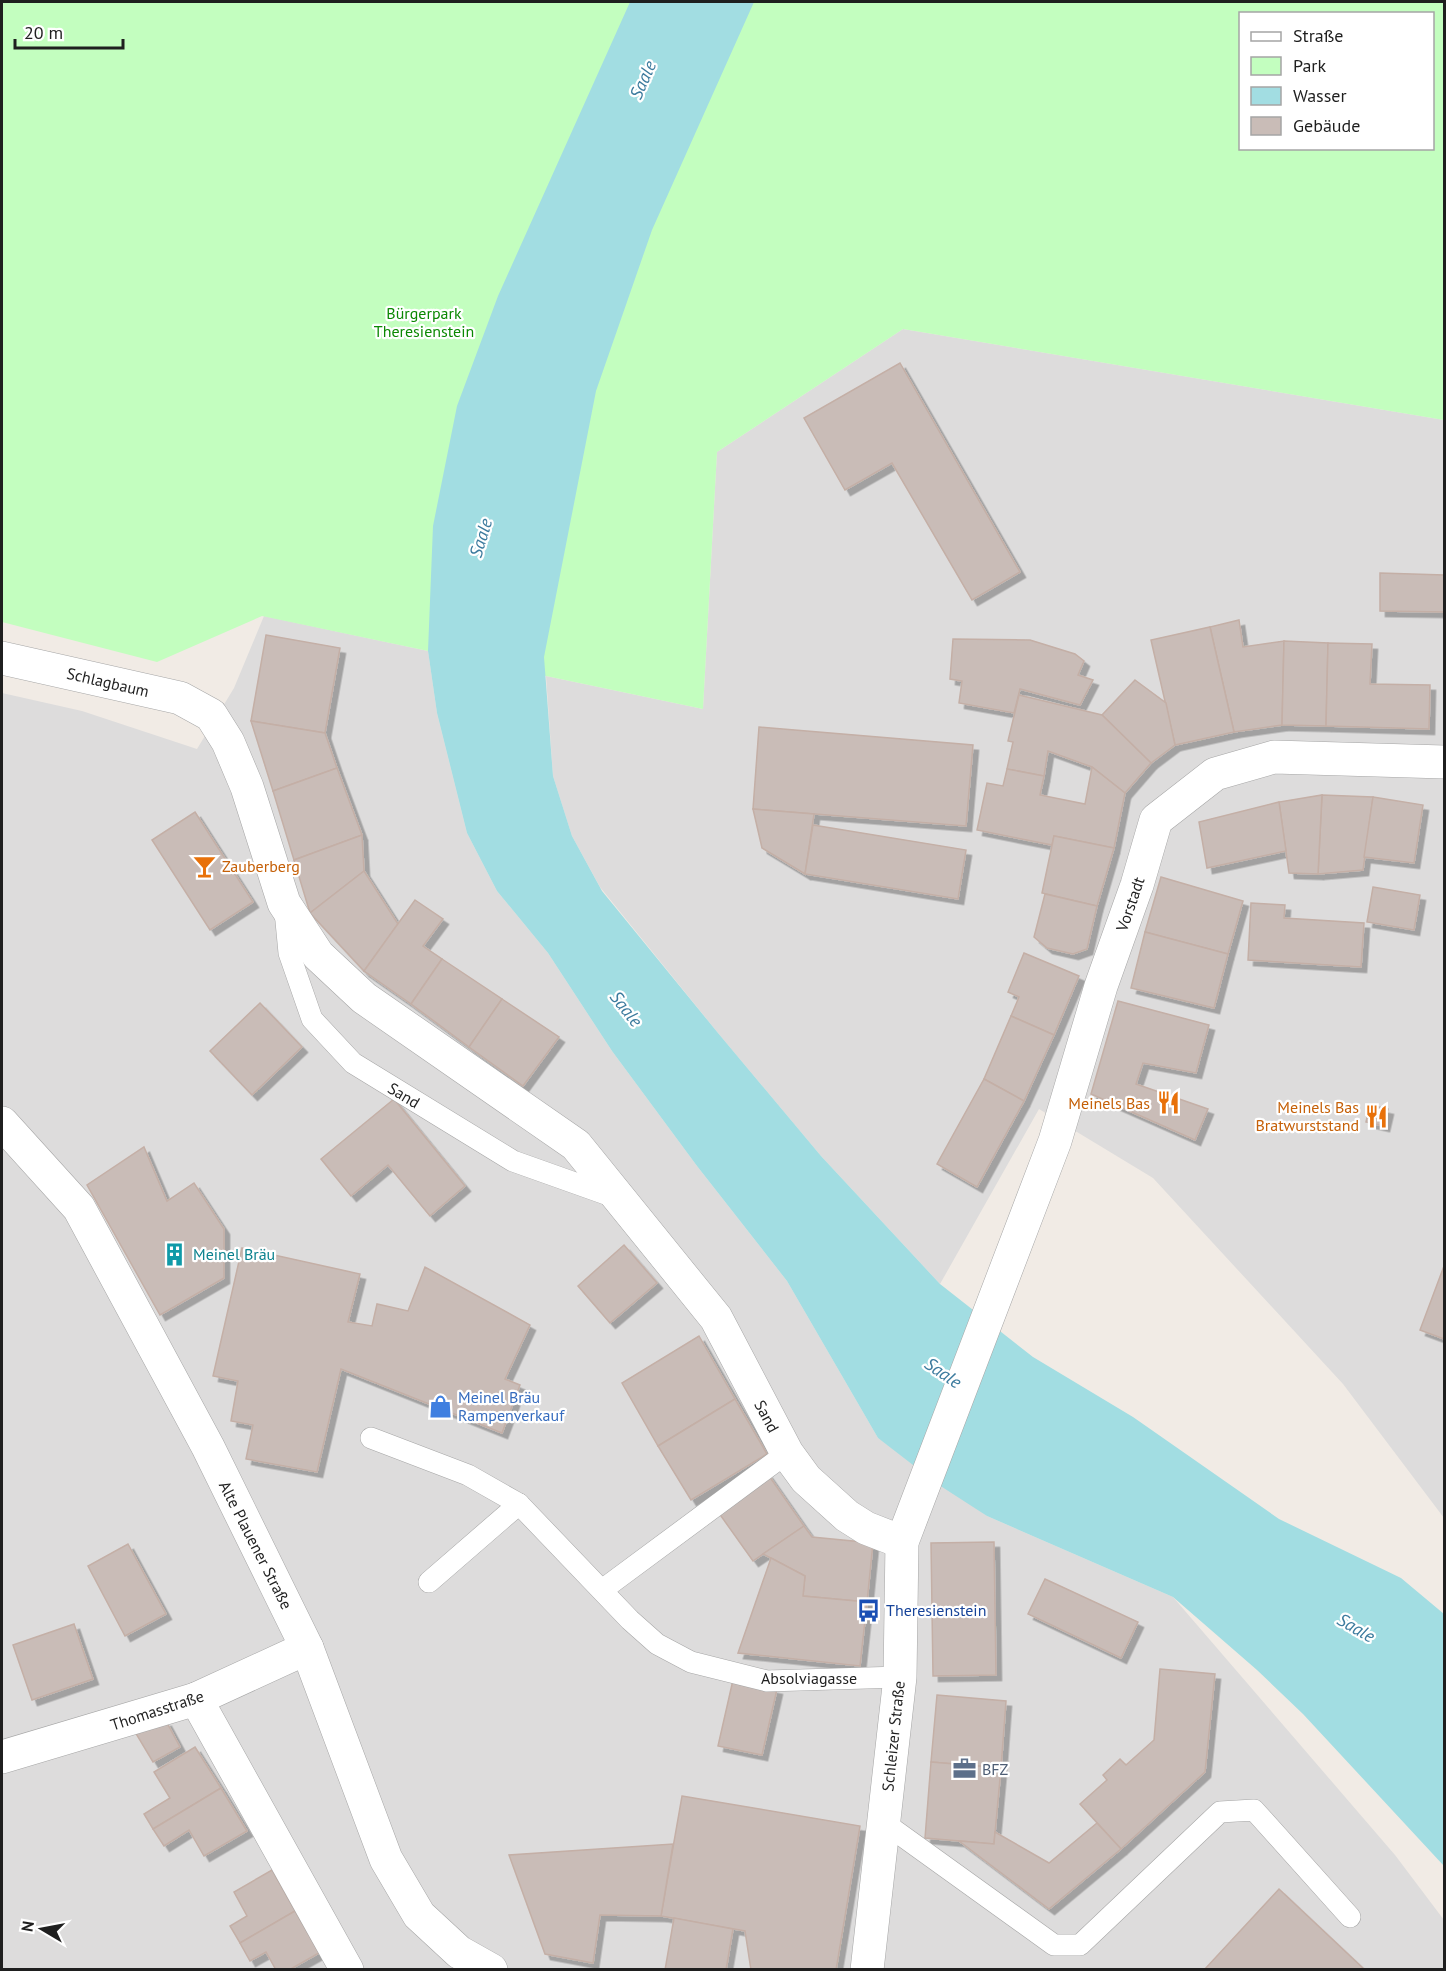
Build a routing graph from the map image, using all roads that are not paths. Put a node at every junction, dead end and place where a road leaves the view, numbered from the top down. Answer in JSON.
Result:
{"nodes":[{"id":1,"x":2,"y":658,"type":"edge"},
{"id":2,"x":211,"y":716,"type":"joint"},
{"id":3,"x":1444,"y":762,"type":"edge"},
{"id":4,"x":284,"y":903,"type":"junction"},
{"id":5,"x":2,"y":1123,"type":"edge"},
{"id":6,"x":620,"y":1199,"type":"junction"},
{"id":7,"x":370,"y":1438,"type":"dead end"},
{"id":8,"x":787,"y":1453,"type":"junction"},
{"id":9,"x":519,"y":1504,"type":"junction"},
{"id":10,"x":914,"y":1504,"type":"joint"},
{"id":11,"x":902,"y":1542,"type":"junction"},
{"id":12,"x":429,"y":1582,"type":"dead end"},
{"id":13,"x":602,"y":1590,"type":"junction"},
{"id":14,"x":308,"y":1647,"type":"junction"},
{"id":15,"x":900,"y":1677,"type":"junction"},
{"id":16,"x":196,"y":1699,"type":"junction"},
{"id":17,"x":2,"y":1757,"type":"edge"},
{"id":18,"x":883,"y":1822,"type":"junction"},
{"id":19,"x":1350,"y":1917,"type":"dead end"},
{"id":20,"x":347,"y":1970,"type":"edge"},
{"id":21,"x":491,"y":1970,"type":"edge"},
{"id":22,"x":867,"y":1970,"type":"edge"}],
"edges":[{"from":1,"to":2,"type":"street","name":"Schlagbaum"},
{"from":2,"to":4,"type":"street","name":"Sand"},
{"from":3,"to":10,"type":"street","name":"Vorstadt"},
{"from":4,"to":6,"type":"street","name":"Sand"},
{"from":4,"to":6,"type":"lane","name":"Sand"},
{"from":5,"to":14,"type":"street","name":"Alte Plauener Straße"},
{"from":6,"to":8,"type":"street","name":"Sand"},
{"from":7,"to":9,"type":"lane","name":"Absolviagasse"},
{"from":8,"to":11,"type":"street","name":"Sand"},
{"from":8,"to":13,"type":"lane"},
{"from":9,"to":12,"type":"lane"},
{"from":9,"to":13,"type":"lane","name":"Absolviagasse"},
{"from":10,"to":11,"type":"street","name":"Schleizer Straße"},
{"from":11,"to":15,"type":"street","name":"Schleizer Straße"},
{"from":13,"to":15,"type":"lane","name":"Absolviagasse"},
{"from":14,"to":16,"type":"street","name":"Thomasstraße"},
{"from":14,"to":21,"type":"street","name":"Alte Plauener Straße"},
{"from":15,"to":18,"type":"street","name":"Schleizer Straße"},
{"from":16,"to":17,"type":"street","name":"Thomasstraße"},
{"from":16,"to":20,"type":"street"},
{"from":18,"to":19,"type":"lane"},
{"from":18,"to":22,"type":"street","name":"Schleizer Straße"}]}
